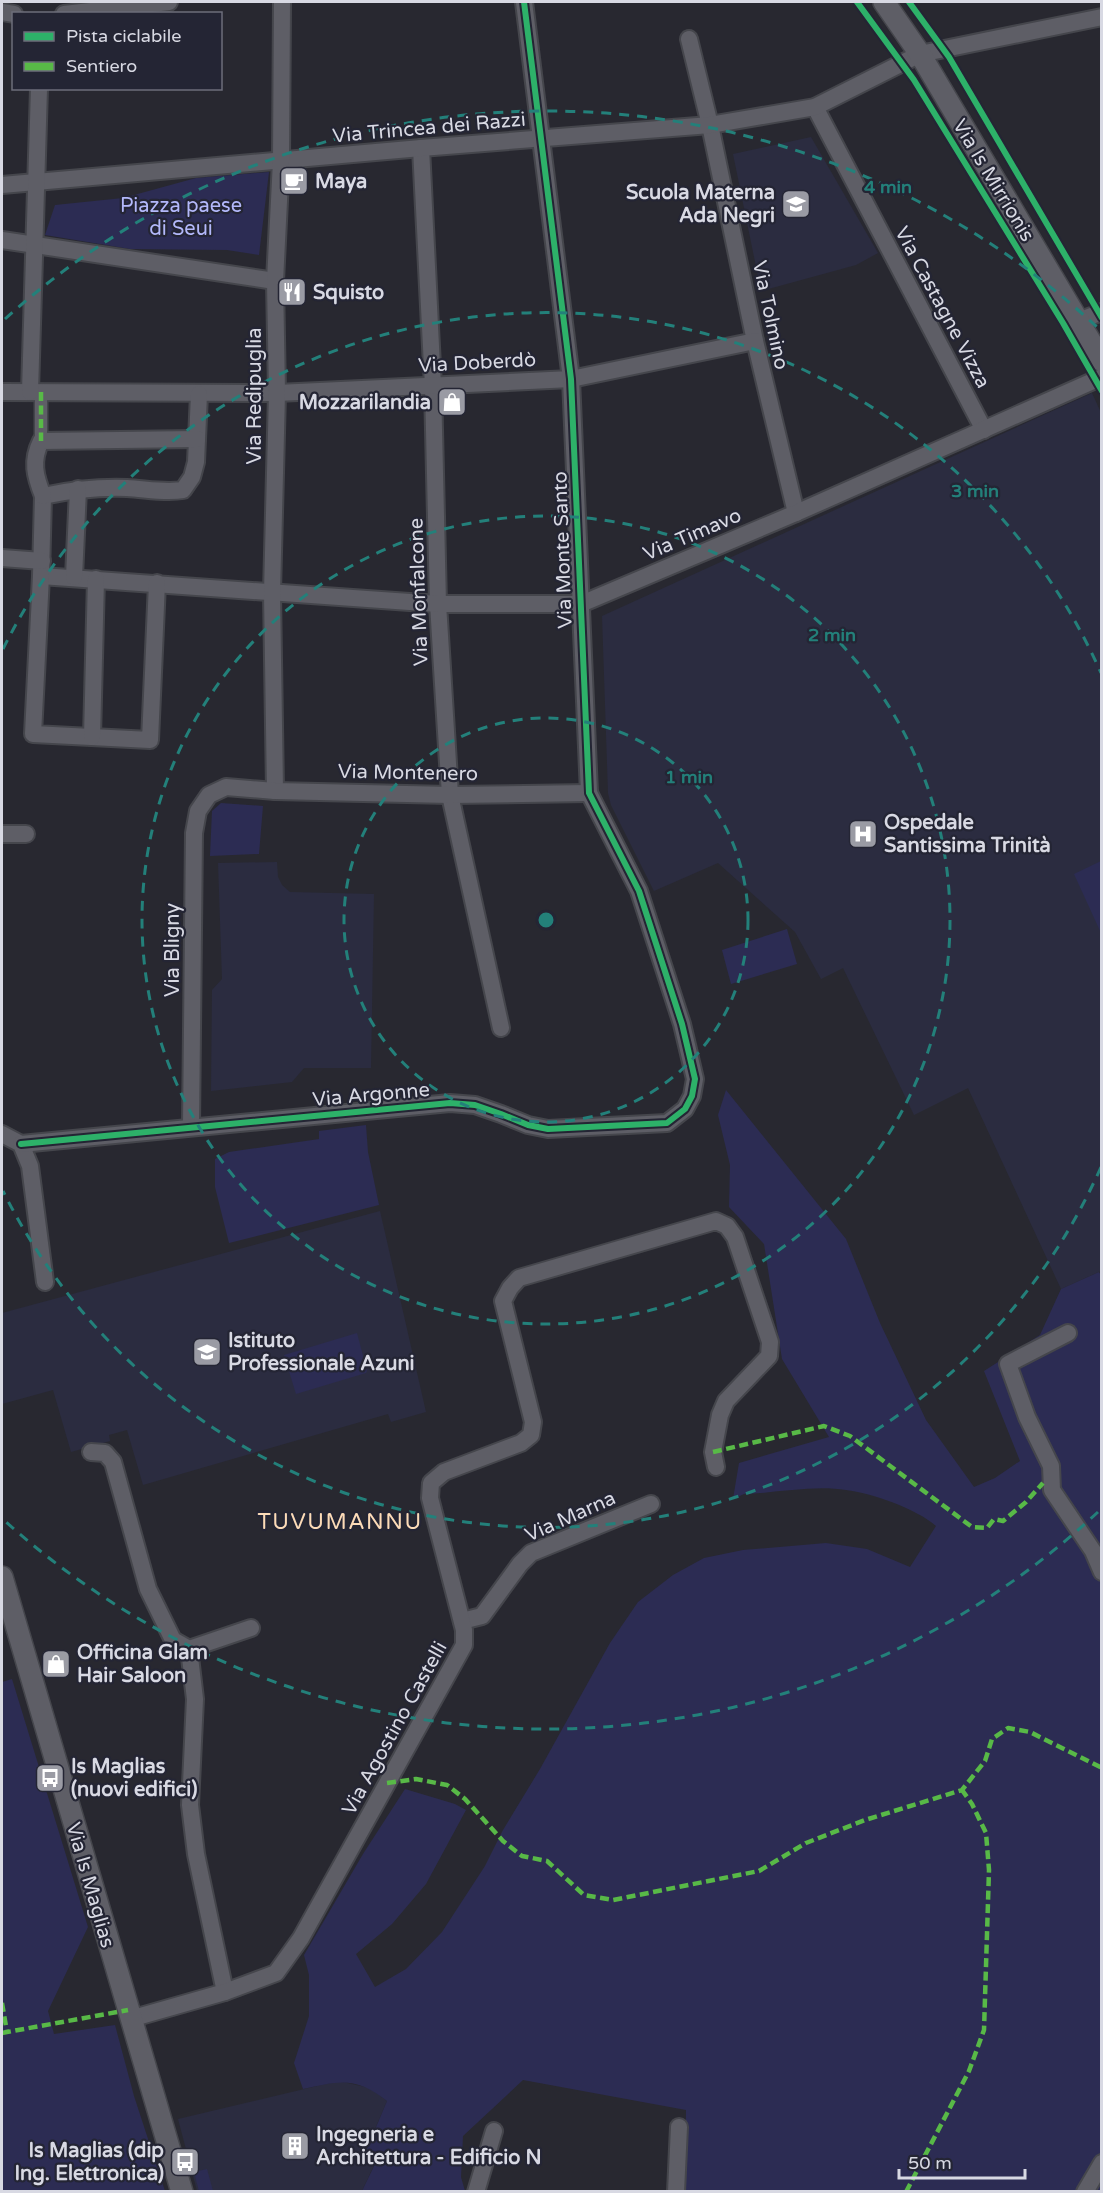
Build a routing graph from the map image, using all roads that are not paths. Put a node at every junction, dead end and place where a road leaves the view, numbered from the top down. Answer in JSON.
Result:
{"nodes":[{"id":1,"x":170,"y":2,"type":"edge"},
{"id":2,"x":282,"y":2,"type":"edge"},
{"id":3,"x":524,"y":2,"type":"edge"},
{"id":4,"x":884,"y":2,"type":"edge"},
{"id":5,"x":82,"y":12,"type":"edge"},
{"id":6,"x":1101,"y":17,"type":"edge"},
{"id":7,"x":689,"y":39,"type":"dead end"},
{"id":8,"x":920,"y":54,"type":"junction"},
{"id":9,"x":39,"y":90,"type":"edge"},
{"id":10,"x":815,"y":107,"type":"junction"},
{"id":11,"x":710,"y":125,"type":"junction"},
{"id":12,"x":541,"y":138,"type":"junction"},
{"id":13,"x":421,"y":148,"type":"junction"},
{"id":14,"x":281,"y":161,"type":"junction"},
{"id":15,"x":36,"y":182,"type":"junction"},
{"id":16,"x":2,"y":185,"type":"edge"},
{"id":17,"x":2,"y":240,"type":"edge"},
{"id":18,"x":35,"y":246,"type":"junction"},
{"id":19,"x":275,"y":281,"type":"junction"},
{"id":20,"x":1101,"y":312,"type":"edge"},
{"id":21,"x":1078,"y":321,"type":"junction"},
{"id":22,"x":754,"y":341,"type":"junction"},
{"id":23,"x":1101,"y":361,"type":"edge"},
{"id":24,"x":1101,"y":377,"type":"edge"},
{"id":25,"x":572,"y":378,"type":"junction"},
{"id":26,"x":433,"y":386,"type":"junction"},
{"id":27,"x":2,"y":392,"type":"edge"},
{"id":28,"x":35,"y":392,"type":"junction"},
{"id":29,"x":277,"y":393,"type":"junction"},
{"id":30,"x":199,"y":394,"type":"junction"},
{"id":31,"x":984,"y":430,"type":"junction"},
{"id":32,"x":197,"y":439,"type":"junction"},
{"id":33,"x":41,"y":441,"type":"junction"},
{"id":34,"x":78,"y":489,"type":"junction"},
{"id":35,"x":43,"y":496,"type":"junction"},
{"id":36,"x":796,"y":513,"type":"junction"},
{"id":37,"x":2,"y":558,"type":"edge"},
{"id":38,"x":41,"y":568,"type":"junction"},
{"id":39,"x":74,"y":577,"type":"junction"},
{"id":40,"x":96,"y":579,"type":"junction"},
{"id":41,"x":157,"y":583,"type":"junction"},
{"id":42,"x":272,"y":593,"type":"junction"},
{"id":43,"x":438,"y":604,"type":"junction"},
{"id":44,"x":581,"y":604,"type":"junction"},
{"id":45,"x":92,"y":737,"type":"junction"},
{"id":46,"x":226,"y":787,"type":"joint"},
{"id":47,"x":275,"y":791,"type":"junction"},
{"id":48,"x":589,"y":793,"type":"junction"},
{"id":49,"x":450,"y":795,"type":"junction"},
{"id":50,"x":2,"y":834,"type":"edge"},
{"id":51,"x":26,"y":834,"type":"dead end"},
{"id":52,"x":501,"y":1028,"type":"dead end"},
{"id":53,"x":695,"y":1079,"type":"joint"},
{"id":54,"x":192,"y":1128,"type":"junction"},
{"id":55,"x":2,"y":1134,"type":"edge"},
{"id":56,"x":21,"y":1143,"type":"junction"},
{"id":57,"x":45,"y":1282,"type":"dead end"},
{"id":58,"x":1068,"y":1333,"type":"dead end"},
{"id":59,"x":91,"y":1452,"type":"dead end"},
{"id":60,"x":716,"y":1467,"type":"dead end"},
{"id":61,"x":651,"y":1504,"type":"dead end"},
{"id":62,"x":1101,"y":1572,"type":"edge"},
{"id":63,"x":2,"y":1577,"type":"edge"},
{"id":64,"x":462,"y":1621,"type":"junction"},
{"id":65,"x":251,"y":1628,"type":"dead end"},
{"id":66,"x":189,"y":1649,"type":"junction"},
{"id":67,"x":225,"y":1992,"type":"junction"},
{"id":68,"x":130,"y":2019,"type":"junction"},
{"id":69,"x":679,"y":2127,"type":"dead end"},
{"id":70,"x":494,"y":2131,"type":"dead end"},
{"id":71,"x":1101,"y":2163,"type":"edge"},
{"id":72,"x":182,"y":2192,"type":"edge"},
{"id":73,"x":477,"y":2192,"type":"edge"},
{"id":74,"x":676,"y":2192,"type":"edge"},
{"id":75,"x":1085,"y":2192,"type":"edge"}],
"edges":[{"from":1,"to":5,"type":"street"},
{"from":2,"to":14,"type":"street","name":"Via Redipuglia"},
{"from":3,"to":12,"type":"street","name":"Via Monte Santo"},
{"from":4,"to":8,"type":"street","name":"Via Is Mirrionis"},
{"from":6,"to":8,"type":"street","name":"Via Trincea dei Razzi"},
{"from":7,"to":11,"type":"street","name":"Via Tolmino"},
{"from":8,"to":10,"type":"street","name":"Via Trincea dei Razzi"},
{"from":8,"to":21,"type":"street","name":"Via Is Mirrionis"},
{"from":9,"to":15,"type":"street"},
{"from":10,"to":11,"type":"street","name":"Via Trincea dei Razzi"},
{"from":10,"to":31,"type":"street","name":"Via Castagne Vizza"},
{"from":11,"to":12,"type":"street","name":"Via Trincea dei Razzi"},
{"from":11,"to":22,"type":"street","name":"Via Tolmino"},
{"from":12,"to":13,"type":"street","name":"Via Trincea dei Razzi"},
{"from":12,"to":25,"type":"street","name":"Via Monte Santo"},
{"from":13,"to":14,"type":"street","name":"Via Trincea dei Razzi"},
{"from":13,"to":26,"type":"street","name":"Via Monfalcone"},
{"from":14,"to":15,"type":"street","name":"Via Trincea dei Razzi"},
{"from":14,"to":19,"type":"street","name":"Via Redipuglia"},
{"from":15,"to":16,"type":"street","name":"Via Trincea dei Razzi"},
{"from":15,"to":18,"type":"street"},
{"from":17,"to":18,"type":"street"},
{"from":18,"to":19,"type":"street"},
{"from":18,"to":28,"type":"street"},
{"from":19,"to":29,"type":"street","name":"Via Redipuglia"},
{"from":20,"to":21,"type":"street"},
{"from":21,"to":23,"type":"street","name":"Via Is Mirrionis"},
{"from":22,"to":25,"type":"street","name":"Via Doberdò"},
{"from":22,"to":36,"type":"street","name":"Via Tolmino"},
{"from":24,"to":31,"type":"street","name":"Via Timavo"},
{"from":25,"to":26,"type":"street","name":"Via Doberdò"},
{"from":25,"to":44,"type":"street","name":"Via Monte Santo"},
{"from":26,"to":29,"type":"street","name":"Via Doberdò"},
{"from":26,"to":43,"type":"street","name":"Via Monfalcone"},
{"from":27,"to":28,"type":"street","name":"Via Doberdò"},
{"from":28,"to":30,"type":"street","name":"Via Doberdò"},
{"from":28,"to":33,"type":"street"},
{"from":29,"to":30,"type":"street","name":"Via Doberdò"},
{"from":29,"to":42,"type":"street","name":"Via Redipuglia"},
{"from":30,"to":32,"type":"street"},
{"from":31,"to":36,"type":"street","name":"Via Timavo"},
{"from":32,"to":33,"type":"street"},
{"from":32,"to":34,"type":"street"},
{"from":33,"to":35,"type":"street"},
{"from":34,"to":35,"type":"street"},
{"from":34,"to":39,"type":"street"},
{"from":35,"to":38,"type":"street"},
{"from":36,"to":44,"type":"street","name":"Via Timavo"},
{"from":37,"to":38,"type":"street"},
{"from":38,"to":39,"type":"street"},
{"from":38,"to":45,"type":"street"},
{"from":39,"to":40,"type":"street"},
{"from":40,"to":41,"type":"street"},
{"from":40,"to":45,"type":"street"},
{"from":41,"to":42,"type":"street"},
{"from":41,"to":45,"type":"street"},
{"from":42,"to":43,"type":"street","name":"Via Timavo"},
{"from":42,"to":47,"type":"street","name":"Via Redipuglia"},
{"from":43,"to":44,"type":"street","name":"Via Timavo"},
{"from":43,"to":49,"type":"street","name":"Via Monfalcone"},
{"from":44,"to":48,"type":"street","name":"Via Monte Santo"},
{"from":46,"to":47,"type":"street","name":"Via Montenero"},
{"from":46,"to":54,"type":"street","name":"Via Bligny"},
{"from":47,"to":49,"type":"street","name":"Via Montenero"},
{"from":48,"to":49,"type":"street","name":"Via Montenero"},
{"from":48,"to":53,"type":"street","name":"Via Monte Santo"},
{"from":49,"to":52,"type":"street","name":"Via Monfalcone"},
{"from":50,"to":51,"type":"street"},
{"from":53,"to":54,"type":"street","name":"Via Argonne"},
{"from":54,"to":56,"type":"street","name":"Via Argonne"},
{"from":55,"to":56,"type":"street"},
{"from":56,"to":57,"type":"street"},
{"from":58,"to":62,"type":"street"},
{"from":59,"to":66,"type":"street"},
{"from":60,"to":64,"type":"street","name":"Via Agostino Castelli"},
{"from":61,"to":64,"type":"street","name":"Via Marna"},
{"from":63,"to":68,"type":"street","name":"Via Is Maglias"},
{"from":64,"to":67,"type":"street","name":"Via Agostino Castelli"},
{"from":65,"to":66,"type":"street"},
{"from":66,"to":67,"type":"street"},
{"from":67,"to":68,"type":"street","name":"Via Agostino Castelli"},
{"from":68,"to":72,"type":"street","name":"Via Is Maglias"},
{"from":69,"to":74,"type":"street"},
{"from":70,"to":73,"type":"street"},
{"from":71,"to":75,"type":"street"}]}
